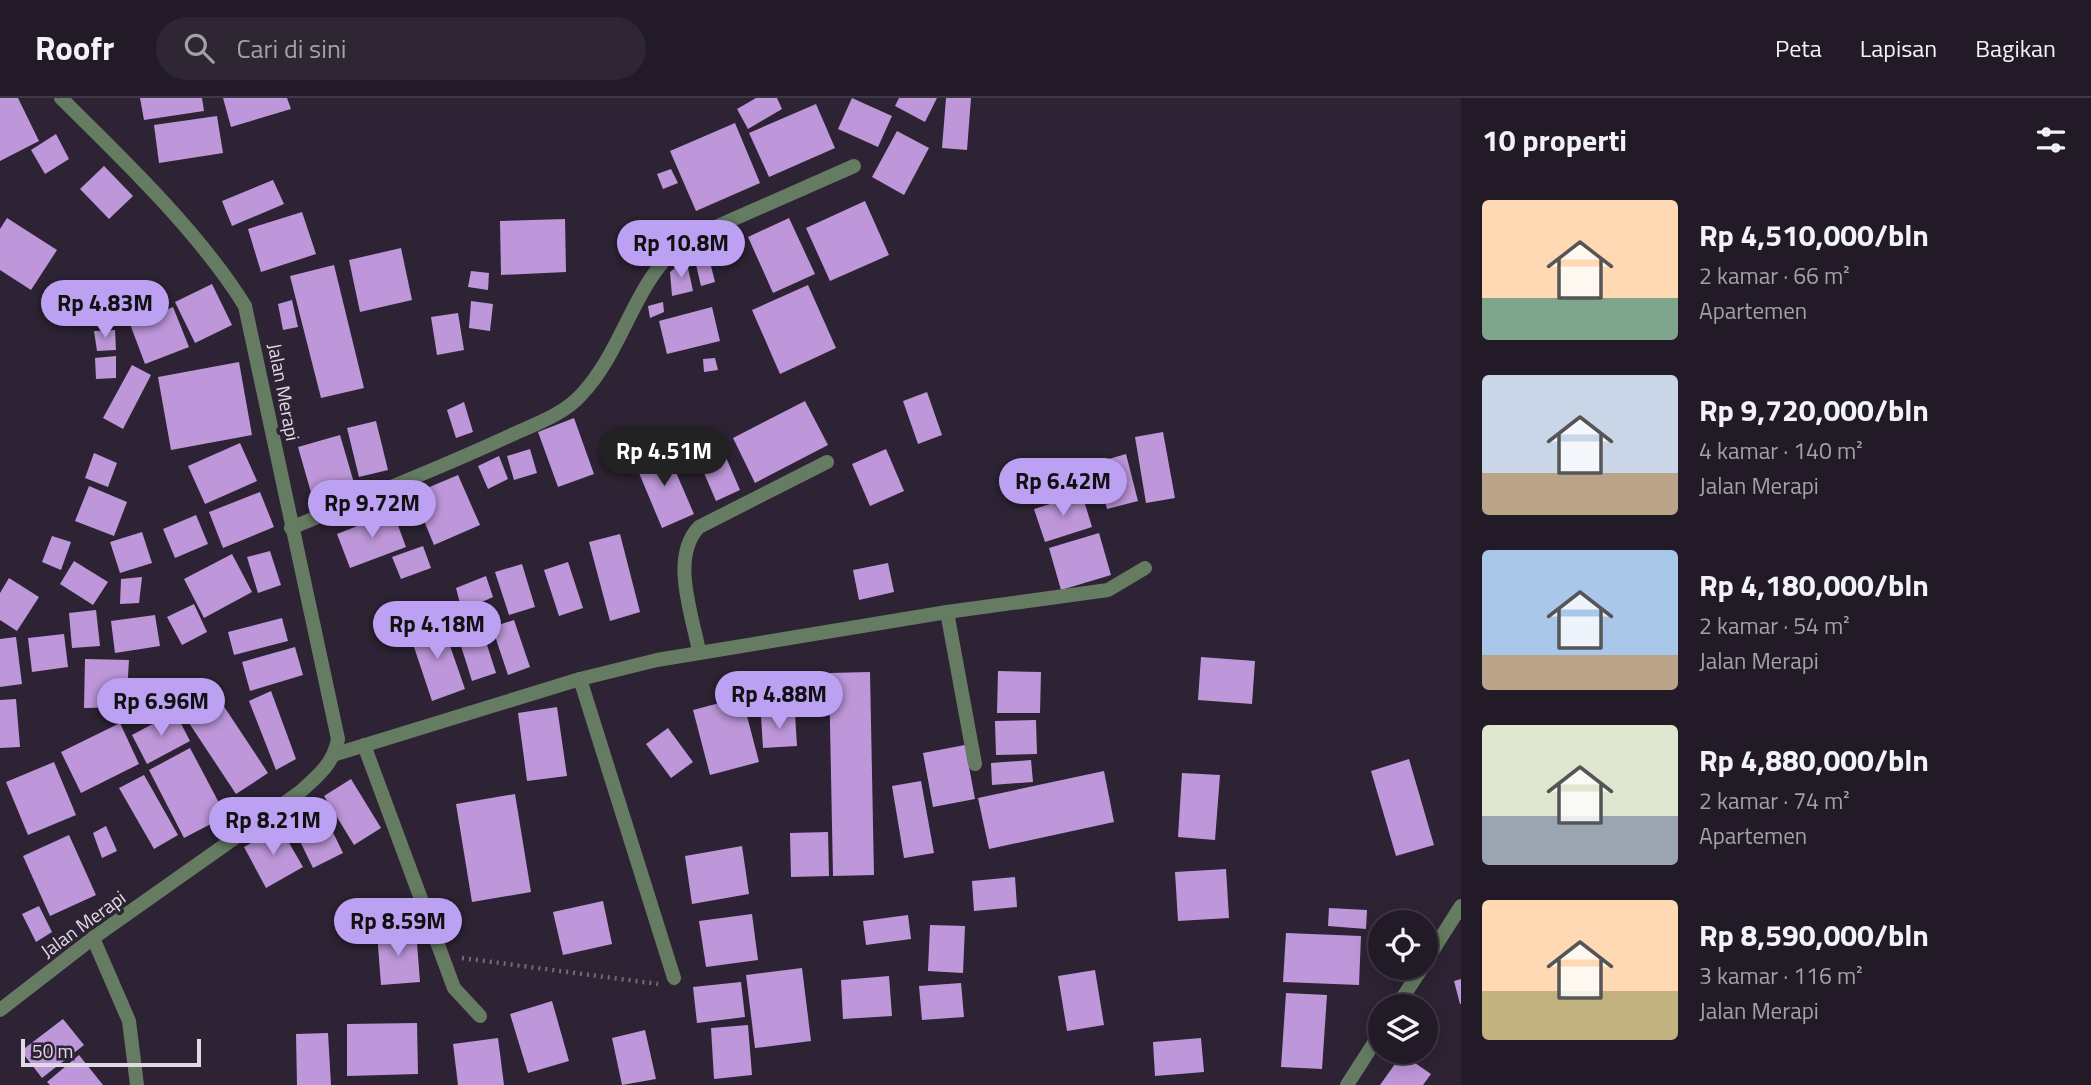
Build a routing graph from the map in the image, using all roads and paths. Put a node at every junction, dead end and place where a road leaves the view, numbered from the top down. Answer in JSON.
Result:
{"nodes":[{"id":1,"x":61,"y":98,"type":"edge"},
{"id":2,"x":854,"y":166,"type":"dead end"},
{"id":3,"x":827,"y":462,"type":"dead end"},
{"id":4,"x":290,"y":528,"type":"junction"},
{"id":5,"x":1145,"y":568,"type":"dead end"},
{"id":6,"x":947,"y":612,"type":"junction"},
{"id":7,"x":699,"y":651,"type":"junction"},
{"id":8,"x":580,"y":679,"type":"junction"},
{"id":9,"x":364,"y":745,"type":"junction"},
{"id":10,"x":336,"y":754,"type":"junction"},
{"id":11,"x":975,"y":764,"type":"dead end"},
{"id":12,"x":1461,"y":906,"type":"edge"},
{"id":13,"x":93,"y":938,"type":"junction"},
{"id":14,"x":1438,"y":942,"type":"edge"},
{"id":15,"x":440,"y":955,"type":"junction"},
{"id":16,"x":674,"y":978,"type":"joint"},
{"id":17,"x":0,"y":1010,"type":"edge"},
{"id":18,"x":480,"y":1016,"type":"dead end"},
{"id":19,"x":1368,"y":1052,"type":"edge"},
{"id":20,"x":137,"y":1085,"type":"edge"},
{"id":21,"x":1347,"y":1085,"type":"edge"}],
"edges":[{"from":1,"to":4,"type":"street","name":"Jalan Merapi"},
{"from":2,"to":4,"type":"street"},
{"from":3,"to":7,"type":"street"},
{"from":4,"to":10,"type":"street","name":"Jalan Merapi"},
{"from":5,"to":6,"type":"street"},
{"from":6,"to":7,"type":"street"},
{"from":6,"to":11,"type":"street"},
{"from":7,"to":8,"type":"street"},
{"from":8,"to":9,"type":"street"},
{"from":8,"to":16,"type":"street"},
{"from":9,"to":10,"type":"street"},
{"from":9,"to":15,"type":"street"},
{"from":10,"to":13,"type":"street","name":"Jalan Merapi"},
{"from":12,"to":14,"type":"street"},
{"from":13,"to":17,"type":"street","name":"Jalan Merapi"},
{"from":13,"to":20,"type":"street"},
{"from":15,"to":16,"type":"path"},
{"from":15,"to":18,"type":"street"},
{"from":19,"to":21,"type":"street"}]}
